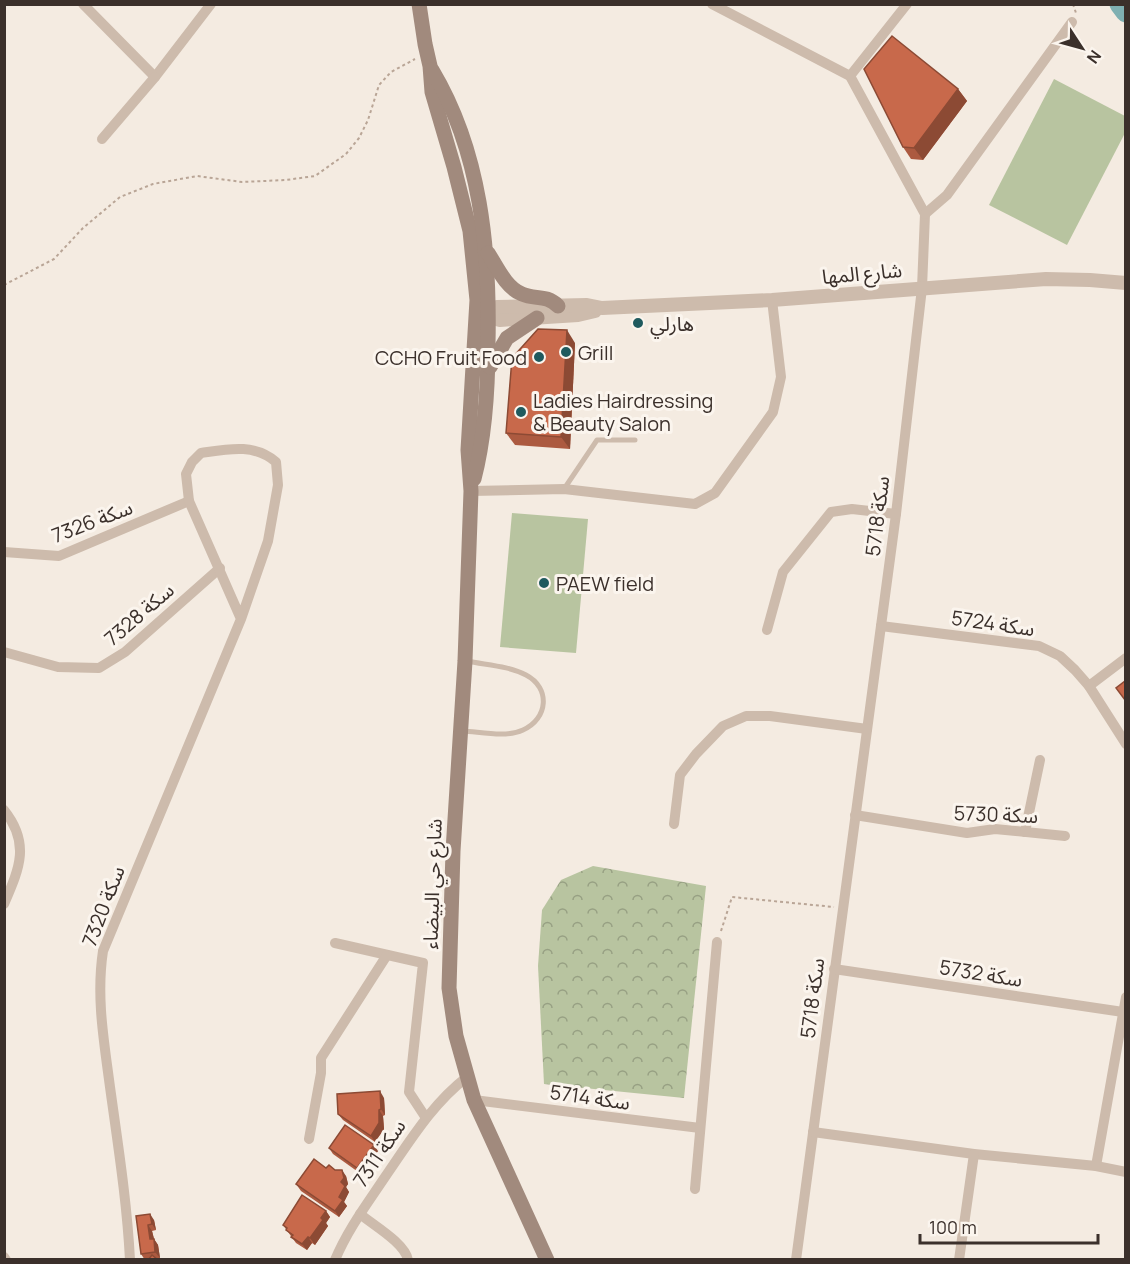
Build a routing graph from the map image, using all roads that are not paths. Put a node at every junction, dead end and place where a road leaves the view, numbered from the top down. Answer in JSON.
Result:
{"nodes":[{"id":1,"x":82,"y":4,"type":"edge"},
{"id":2,"x":211,"y":4,"type":"edge"},
{"id":3,"x":419,"y":4,"type":"edge"},
{"id":4,"x":712,"y":4,"type":"edge"},
{"id":5,"x":907,"y":4,"type":"edge"},
{"id":6,"x":1072,"y":22,"type":"dead end"},
{"id":7,"x":429,"y":61,"type":"junction"},
{"id":8,"x":850,"y":76,"type":"junction"},
{"id":9,"x":155,"y":77,"type":"junction"},
{"id":10,"x":102,"y":139,"type":"dead end"},
{"id":11,"x":925,"y":214,"type":"junction"},
{"id":12,"x":486,"y":250,"type":"junction"},
{"id":13,"x":1125,"y":283,"type":"edge"},
{"id":14,"x":922,"y":288,"type":"junction"},
{"id":15,"x":772,"y":300,"type":"junction"},
{"id":16,"x":558,"y":306,"type":"junction"},
{"id":17,"x":602,"y":308,"type":"junction"},
{"id":18,"x":483,"y":312,"type":"junction"},
{"id":19,"x":537,"y":318,"type":"junction"},
{"id":20,"x":488,"y":369,"type":"junction"},
{"id":21,"x":635,"y":440,"type":"dead end"},
{"id":22,"x":564,"y":489,"type":"junction"},
{"id":23,"x":471,"y":491,"type":"junction"},
{"id":24,"x":189,"y":501,"type":"junction"},
{"id":25,"x":896,"y":514,"type":"junction"},
{"id":26,"x":4,"y":552,"type":"edge"},
{"id":27,"x":220,"y":568,"type":"junction"},
{"id":28,"x":241,"y":619,"type":"junction"},
{"id":29,"x":881,"y":626,"type":"junction"},
{"id":30,"x":767,"y":630,"type":"dead end"},
{"id":31,"x":4,"y":652,"type":"edge"},
{"id":32,"x":1125,"y":658,"type":"edge"},
{"id":33,"x":465,"y":661,"type":"junction"},
{"id":34,"x":1089,"y":686,"type":"junction"},
{"id":35,"x":867,"y":729,"type":"junction"},
{"id":36,"x":461,"y":731,"type":"junction"},
{"id":37,"x":1125,"y":744,"type":"edge"},
{"id":38,"x":1040,"y":760,"type":"dead end"},
{"id":39,"x":4,"y":810,"type":"edge"},
{"id":40,"x":855,"y":815,"type":"junction"},
{"id":41,"x":674,"y":824,"type":"dead end"},
{"id":42,"x":1025,"y":832,"type":"junction"},
{"id":43,"x":1065,"y":836,"type":"dead end"},
{"id":44,"x":4,"y":904,"type":"edge"},
{"id":45,"x":717,"y":942,"type":"road end"},
{"id":46,"x":335,"y":944,"type":"dead end"},
{"id":47,"x":387,"y":955,"type":"junction"},
{"id":48,"x":834,"y":969,"type":"junction"},
{"id":49,"x":1125,"y":998,"type":"edge"},
{"id":50,"x":1123,"y":1012,"type":"junction"},
{"id":51,"x":467,"y":1077,"type":"junction"},
{"id":52,"x":474,"y":1100,"type":"junction"},
{"id":53,"x":426,"y":1118,"type":"junction"},
{"id":54,"x":700,"y":1128,"type":"junction"},
{"id":55,"x":813,"y":1132,"type":"junction"},
{"id":56,"x":309,"y":1139,"type":"dead end"},
{"id":57,"x":974,"y":1154,"type":"junction"},
{"id":58,"x":1096,"y":1166,"type":"junction"},
{"id":59,"x":1125,"y":1172,"type":"edge"},
{"id":60,"x":695,"y":1190,"type":"dead end"},
{"id":61,"x":360,"y":1214,"type":"junction"},
{"id":62,"x":130,"y":1260,"type":"edge"},
{"id":63,"x":336,"y":1260,"type":"edge"},
{"id":64,"x":408,"y":1260,"type":"edge"},
{"id":65,"x":547,"y":1260,"type":"edge"},
{"id":66,"x":796,"y":1260,"type":"edge"},
{"id":67,"x":959,"y":1260,"type":"edge"}],
"edges":[{"from":1,"to":9,"type":"street"},
{"from":2,"to":9,"type":"street"},
{"from":3,"to":7,"type":"main road"},
{"from":4,"to":8,"type":"street"},
{"from":5,"to":8,"type":"street"},
{"from":6,"to":11,"type":"street"},
{"from":7,"to":12,"type":"main road"},
{"from":7,"to":18,"type":"main road"},
{"from":8,"to":11,"type":"street"},
{"from":9,"to":10,"type":"street"},
{"from":11,"to":14,"type":"street","name":"سكة 5718"},
{"from":12,"to":16,"type":"main road"},
{"from":12,"to":18,"type":"main road"},
{"from":13,"to":14,"type":"street","name":"شارع المها"},
{"from":14,"to":15,"type":"street","name":"شارع المها"},
{"from":14,"to":25,"type":"street","name":"سكة 5718"},
{"from":15,"to":17,"type":"street","name":"شارع المها"},
{"from":15,"to":22,"type":"street"},
{"from":16,"to":17,"type":"street","name":"شارع المها"},
{"from":16,"to":18,"type":"street","name":"شارع المها"},
{"from":17,"to":19,"type":"street","name":"شارع المها"},
{"from":18,"to":19,"type":"street","name":"شارع المها"},
{"from":18,"to":20,"type":"main road"},
{"from":18,"to":23,"type":"main road"},
{"from":19,"to":20,"type":"main road"},
{"from":20,"to":23,"type":"main road"},
{"from":21,"to":22,"type":"lane"},
{"from":22,"to":23,"type":"street"},
{"from":23,"to":33,"type":"main road","name":"شارع حي البيضاء"},
{"from":24,"to":26,"type":"street","name":"سكة 7326"},
{"from":24,"to":27,"type":"street","name":"سكة 7320"},
{"from":24,"to":28,"type":"street","name":"سكة 7320"},
{"from":25,"to":29,"type":"street","name":"سكة 5718"},
{"from":25,"to":30,"type":"street"},
{"from":27,"to":28,"type":"street","name":"سكة 7320"},
{"from":27,"to":31,"type":"street","name":"سكة 7328"},
{"from":28,"to":62,"type":"street","name":"سكة 7320"},
{"from":29,"to":34,"type":"street","name":"سكة 5724"},
{"from":29,"to":35,"type":"street","name":"سكة 5718"},
{"from":32,"to":34,"type":"street"},
{"from":33,"to":36,"type":"main road","name":"شارع حي البيضاء"},
{"from":33,"to":36,"type":"lane"},
{"from":34,"to":37,"type":"street","name":"سكة 5724"},
{"from":35,"to":40,"type":"street","name":"سكة 5718"},
{"from":35,"to":41,"type":"street"},
{"from":36,"to":51,"type":"main road","name":"شارع حي البيضاء"},
{"from":38,"to":42,"type":"street"},
{"from":39,"to":44,"type":"street"},
{"from":40,"to":42,"type":"street","name":"سكة 5730"},
{"from":40,"to":48,"type":"street","name":"سكة 5718"},
{"from":42,"to":43,"type":"street","name":"سكة 5730"},
{"from":45,"to":54,"type":"street"},
{"from":46,"to":47,"type":"street"},
{"from":47,"to":53,"type":"street"},
{"from":47,"to":56,"type":"street"},
{"from":48,"to":50,"type":"street","name":"سكة 5732"},
{"from":48,"to":55,"type":"street","name":"سكة 5718"},
{"from":49,"to":50,"type":"street"},
{"from":50,"to":58,"type":"street"},
{"from":51,"to":52,"type":"main road","name":"شارع حي البيضاء"},
{"from":51,"to":53,"type":"street","name":"سكة 7311"},
{"from":52,"to":54,"type":"street","name":"سكة 5714"},
{"from":52,"to":65,"type":"main road","name":"شارع حي البيضاء"},
{"from":53,"to":61,"type":"street","name":"سكة 7311"},
{"from":54,"to":60,"type":"street"},
{"from":55,"to":57,"type":"street"},
{"from":55,"to":66,"type":"street","name":"سكة 5718"},
{"from":57,"to":58,"type":"street"},
{"from":57,"to":67,"type":"street"},
{"from":58,"to":59,"type":"street"},
{"from":61,"to":63,"type":"street","name":"سكة 7311"},
{"from":61,"to":64,"type":"street"}]}
